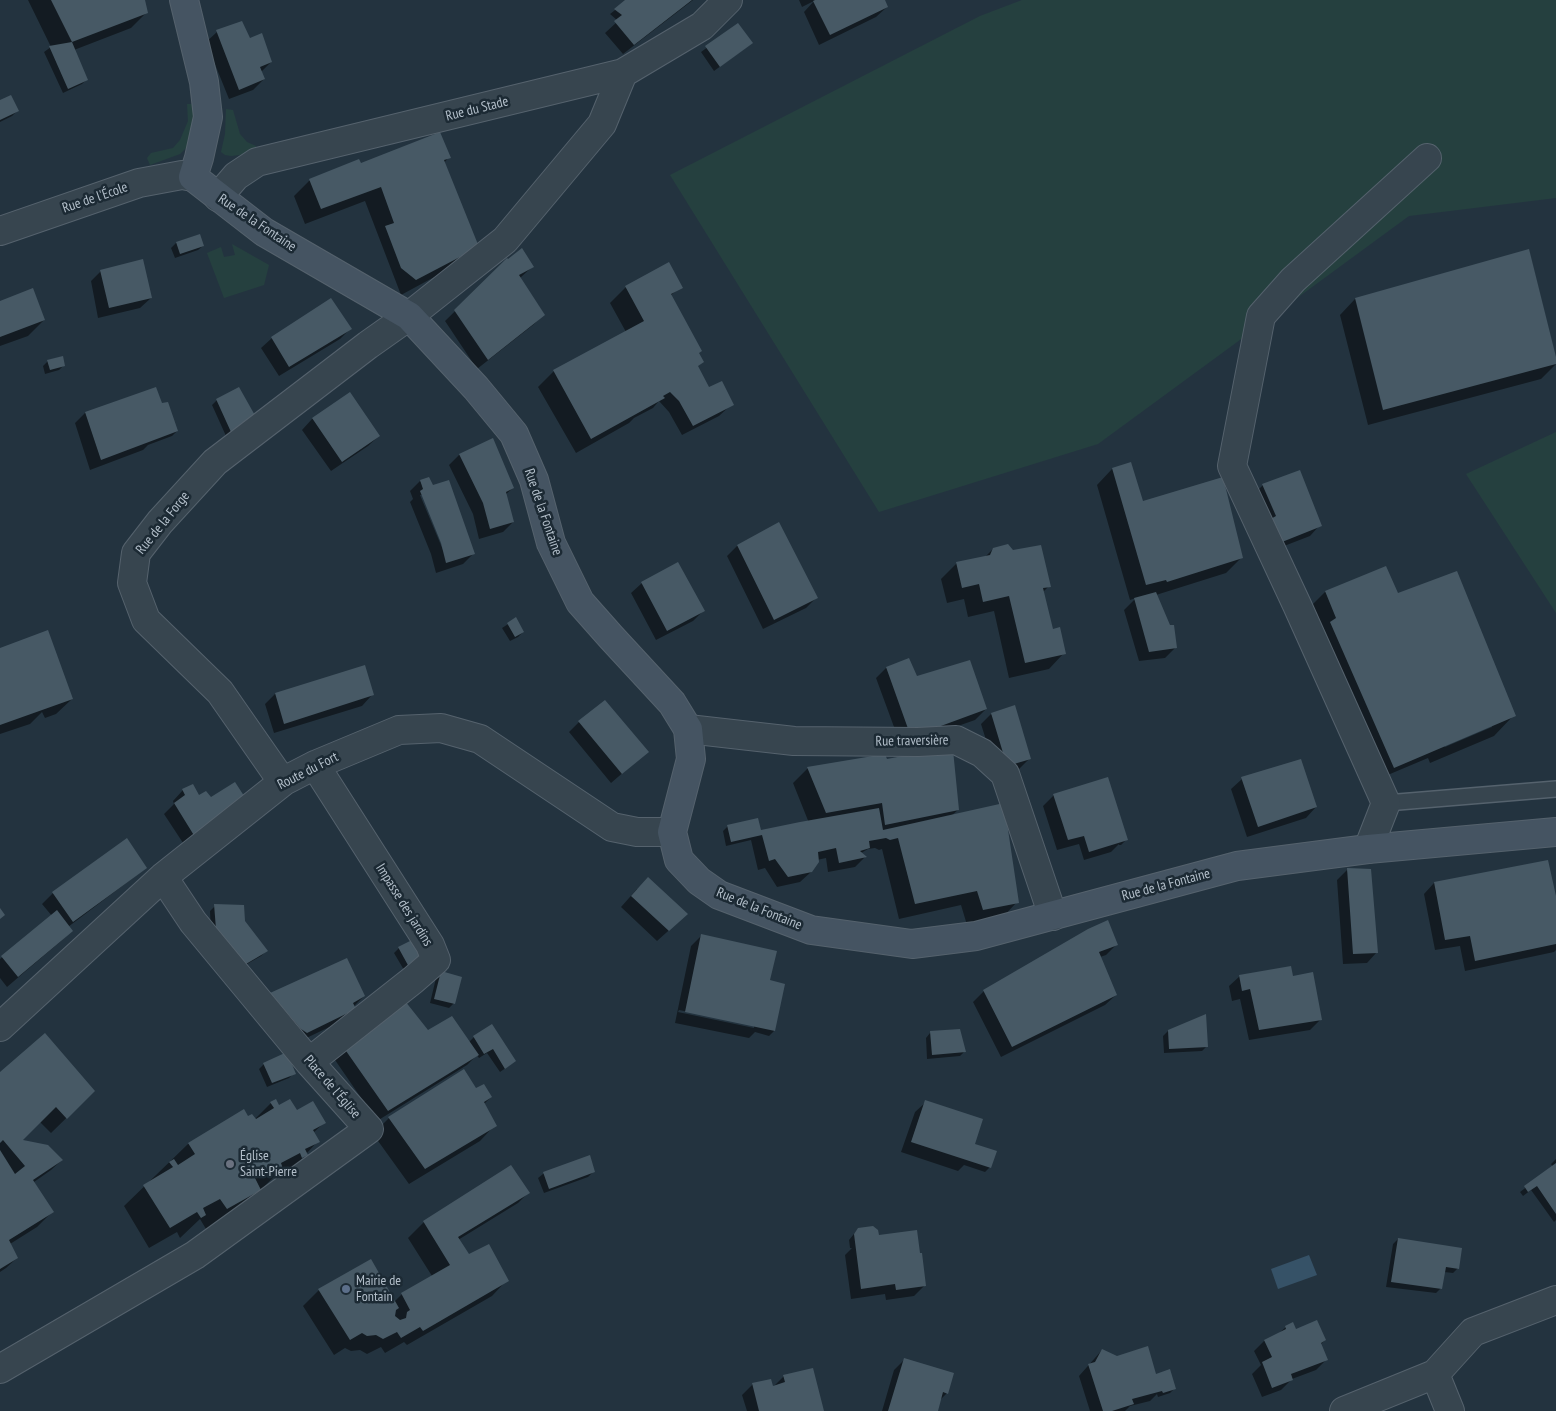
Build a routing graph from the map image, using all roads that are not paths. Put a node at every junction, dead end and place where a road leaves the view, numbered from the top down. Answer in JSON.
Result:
{"nodes":[{"id":1,"x":184,"y":0,"type":"edge"},
{"id":2,"x":728,"y":0,"type":"edge"},
{"id":3,"x":623,"y":73,"type":"junction"},
{"id":4,"x":1427,"y":158,"type":"dead end"},
{"id":5,"x":193,"y":177,"type":"junction"},
{"id":6,"x":218,"y":197,"type":"junction"},
{"id":7,"x":0,"y":231,"type":"edge"},
{"id":8,"x":409,"y":316,"type":"junction"},
{"id":9,"x":688,"y":729,"type":"junction"},
{"id":10,"x":315,"y":765,"type":"junction"},
{"id":11,"x":284,"y":781,"type":"junction"},
{"id":12,"x":1556,"y":789,"type":"edge"},
{"id":13,"x":1386,"y":803,"type":"junction"},
{"id":14,"x":672,"y":832,"type":"junction"},
{"id":15,"x":1556,"y":832,"type":"edge"},
{"id":16,"x":1368,"y":849,"type":"junction"},
{"id":17,"x":163,"y":877,"type":"junction"},
{"id":18,"x":1053,"y":916,"type":"junction"},
{"id":19,"x":0,"y":1027,"type":"edge"},
{"id":20,"x":309,"y":1062,"type":"junction"},
{"id":21,"x":1556,"y":1300,"type":"edge"},
{"id":22,"x":0,"y":1369,"type":"edge"},
{"id":23,"x":1435,"y":1374,"type":"junction"},
{"id":24,"x":1344,"y":1411,"type":"edge"},
{"id":25,"x":1450,"y":1411,"type":"edge"}],
"edges":[{"from":1,"to":5,"type":"street"},
{"from":2,"to":3,"type":"street","name":"Rue du Stade"},
{"from":3,"to":6,"type":"street","name":"Rue du Stade"},
{"from":3,"to":8,"type":"street","name":"Rue de la Forge"},
{"from":4,"to":13,"type":"street"},
{"from":5,"to":6,"type":"street","name":"Rue de la Fontaine"},
{"from":5,"to":7,"type":"street","name":"Rue de l'École"},
{"from":6,"to":8,"type":"street","name":"Rue de la Fontaine"},
{"from":8,"to":9,"type":"street","name":"Rue de la Fontaine"},
{"from":8,"to":11,"type":"street","name":"Rue de la Forge"},
{"from":9,"to":14,"type":"street","name":"Rue de la Fontaine"},
{"from":9,"to":18,"type":"street","name":"Rue traversière"},
{"from":10,"to":11,"type":"street","name":"Route du Fort"},
{"from":10,"to":14,"type":"street","name":"Route du Fort"},
{"from":10,"to":20,"type":"street","name":"Impasse des jardins"},
{"from":11,"to":17,"type":"street","name":"Route du Fort"},
{"from":12,"to":13,"type":"lane"},
{"from":13,"to":16,"type":"street"},
{"from":14,"to":18,"type":"street","name":"Rue de la Fontaine"},
{"from":15,"to":16,"type":"street","name":"Rue de la Fontaine"},
{"from":16,"to":18,"type":"street","name":"Rue de la Fontaine"},
{"from":17,"to":19,"type":"street","name":"Route du Fort"},
{"from":17,"to":20,"type":"street","name":"Place de l'Église"},
{"from":20,"to":22,"type":"street","name":"Place de l'Église"},
{"from":21,"to":23,"type":"street"},
{"from":23,"to":24,"type":"street"},
{"from":23,"to":25,"type":"street"}]}
